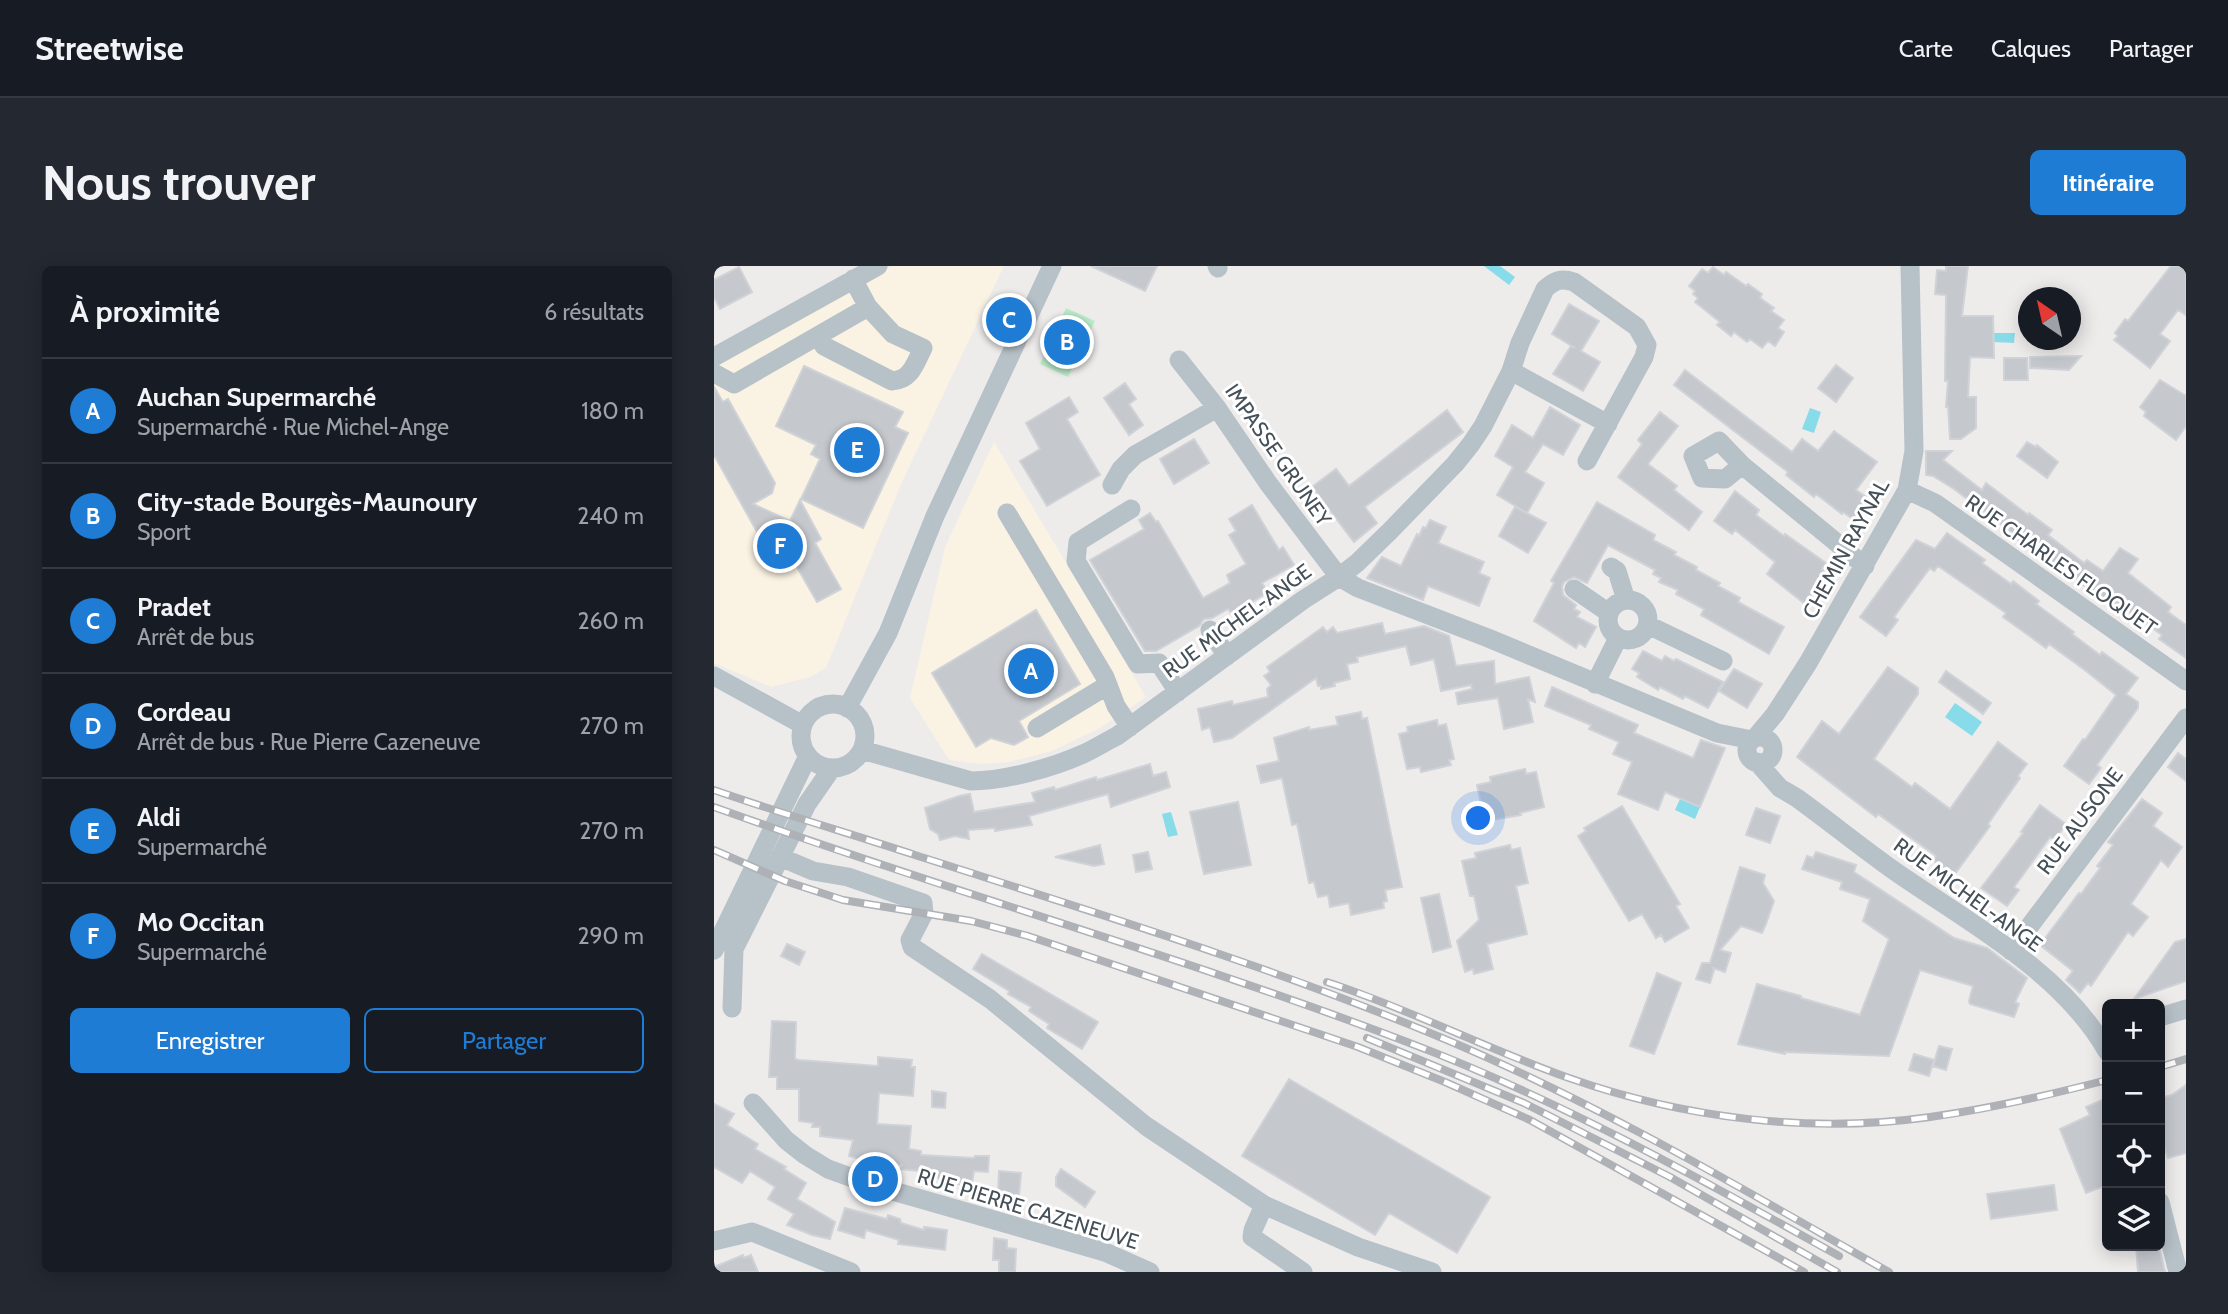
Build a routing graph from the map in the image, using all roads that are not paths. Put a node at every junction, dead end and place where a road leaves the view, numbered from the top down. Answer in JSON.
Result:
{"nodes":[{"id":1,"x":1052,"y":266,"type":"edge"},
{"id":2,"x":1910,"y":266,"type":"edge"},
{"id":3,"x":875,"y":268,"type":"edge"},
{"id":4,"x":853,"y":279,"type":"junction"},
{"id":5,"x":868,"y":307,"type":"junction"},
{"id":6,"x":818,"y":336,"type":"junction"},
{"id":7,"x":714,"y":357,"type":"edge"},
{"id":8,"x":1179,"y":360,"type":"dead end"},
{"id":9,"x":1511,"y":371,"type":"junction"},
{"id":10,"x":714,"y":373,"type":"edge"},
{"id":11,"x":1217,"y":408,"type":"junction"},
{"id":12,"x":1608,"y":424,"type":"junction"},
{"id":13,"x":1587,"y":461,"type":"dead end"},
{"id":14,"x":1742,"y":465,"type":"dead end"},
{"id":15,"x":1112,"y":485,"type":"dead end"},
{"id":16,"x":1907,"y":490,"type":"junction"},
{"id":17,"x":1131,"y":509,"type":"dead end"},
{"id":18,"x":1007,"y":513,"type":"dead end"},
{"id":19,"x":1865,"y":566,"type":"junction"},
{"id":20,"x":1611,"y":567,"type":"dead end"},
{"id":21,"x":1339,"y":577,"type":"junction"},
{"id":22,"x":1574,"y":589,"type":"dead end"},
{"id":23,"x":1626,"y":600,"type":"junction"},
{"id":24,"x":1609,"y":613,"type":"junction"},
{"id":25,"x":1648,"y":625,"type":"junction"},
{"id":26,"x":1210,"y":630,"type":"dead end"},
{"id":27,"x":1618,"y":638,"type":"junction"},
{"id":28,"x":1227,"y":656,"type":"junction"},
{"id":29,"x":1723,"y":661,"type":"dead end"},
{"id":30,"x":714,"y":676,"type":"edge"},
{"id":31,"x":2186,"y":681,"type":"edge"},
{"id":32,"x":1595,"y":684,"type":"junction"},
{"id":33,"x":1108,"y":685,"type":"junction"},
{"id":34,"x":1178,"y":692,"type":"junction"},
{"id":35,"x":847,"y":708,"type":"junction"},
{"id":36,"x":2186,"y":718,"type":"edge"},
{"id":37,"x":803,"y":725,"type":"junction"},
{"id":38,"x":1130,"y":727,"type":"junction"},
{"id":39,"x":1037,"y":728,"type":"dead end"},
{"id":40,"x":862,"y":750,"type":"junction"},
{"id":41,"x":1759,"y":750,"type":"junction"},
{"id":42,"x":808,"y":756,"type":"junction"},
{"id":43,"x":832,"y":768,"type":"junction"},
{"id":44,"x":780,"y":857,"type":"junction"},
{"id":45,"x":714,"y":950,"type":"edge"},
{"id":46,"x":2011,"y":951,"type":"junction"},
{"id":47,"x":732,"y":1008,"type":"dead end"},
{"id":48,"x":2186,"y":1009,"type":"edge"},
{"id":49,"x":2165,"y":1015,"type":"edge"},
{"id":50,"x":2102,"y":1039,"type":"edge"},
{"id":51,"x":753,"y":1103,"type":"dead end"},
{"id":52,"x":1264,"y":1205,"type":"junction"},
{"id":53,"x":2165,"y":1211,"type":"edge"},
{"id":54,"x":2177,"y":1234,"type":"edge"},
{"id":55,"x":714,"y":1241,"type":"edge"},
{"id":56,"x":851,"y":1272,"type":"edge"},
{"id":57,"x":1150,"y":1272,"type":"edge"},
{"id":58,"x":1303,"y":1272,"type":"edge"},
{"id":59,"x":1432,"y":1272,"type":"edge"},
{"id":60,"x":2178,"y":1272,"type":"edge"}],
"edges":[{"from":1,"to":35,"type":"street"},
{"from":2,"to":16,"type":"street","name":"CHEMIN RAYNAL"},
{"from":3,"to":4,"type":"street"},
{"from":4,"to":5,"type":"street"},
{"from":4,"to":7,"type":"street"},
{"from":5,"to":6,"type":"street"},
{"from":5,"to":6,"type":"street"},
{"from":6,"to":10,"type":"street"},
{"from":8,"to":11,"type":"street","name":"IMPASSE GRUNEY"},
{"from":9,"to":12,"type":"street"},
{"from":9,"to":12,"type":"street"},
{"from":9,"to":21,"type":"street"},
{"from":11,"to":15,"type":"street"},
{"from":11,"to":21,"type":"street","name":"IMPASSE GRUNEY"},
{"from":12,"to":13,"type":"street"},
{"from":14,"to":19,"type":"street"},
{"from":16,"to":19,"type":"street","name":"CHEMIN RAYNAL"},
{"from":16,"to":31,"type":"street","name":"RUE CHARLES FLOQUET"},
{"from":17,"to":34,"type":"street"},
{"from":18,"to":33,"type":"street"},
{"from":19,"to":41,"type":"street","name":"CHEMIN RAYNAL"},
{"from":20,"to":23,"type":"street"},
{"from":21,"to":28,"type":"street","name":"RUE MICHEL-ANGE"},
{"from":21,"to":32,"type":"street","name":"RUE MICHEL-ANGE"},
{"from":22,"to":24,"type":"street"},
{"from":23,"to":24,"type":"street"},
{"from":23,"to":25,"type":"street"},
{"from":24,"to":27,"type":"street"},
{"from":25,"to":27,"type":"street"},
{"from":25,"to":29,"type":"street"},
{"from":26,"to":28,"type":"street"},
{"from":27,"to":32,"type":"street"},
{"from":28,"to":34,"type":"street","name":"RUE MICHEL-ANGE"},
{"from":30,"to":37,"type":"street"},
{"from":32,"to":41,"type":"street","name":"RUE MICHEL-ANGE"},
{"from":33,"to":38,"type":"street"},
{"from":33,"to":39,"type":"street"},
{"from":34,"to":38,"type":"street","name":"RUE MICHEL-ANGE"},
{"from":35,"to":37,"type":"street"},
{"from":35,"to":40,"type":"street"},
{"from":36,"to":46,"type":"street","name":"RUE AUSONE"},
{"from":37,"to":42,"type":"street"},
{"from":38,"to":40,"type":"street","name":"RUE MICHEL-ANGE"},
{"from":40,"to":43,"type":"street"},
{"from":41,"to":46,"type":"street","name":"RUE MICHEL-ANGE"},
{"from":42,"to":43,"type":"street"},
{"from":42,"to":45,"type":"street"},
{"from":43,"to":44,"type":"street"},
{"from":44,"to":47,"type":"street"},
{"from":44,"to":52,"type":"street"},
{"from":46,"to":50,"type":"street","name":"RUE MICHEL-ANGE"},
{"from":48,"to":49,"type":"street"},
{"from":51,"to":57,"type":"street","name":"RUE PIERRE CAZENEUVE"},
{"from":52,"to":58,"type":"street"},
{"from":52,"to":59,"type":"street"},
{"from":53,"to":54,"type":"street"},
{"from":54,"to":60,"type":"street"},
{"from":55,"to":56,"type":"street"}]}
